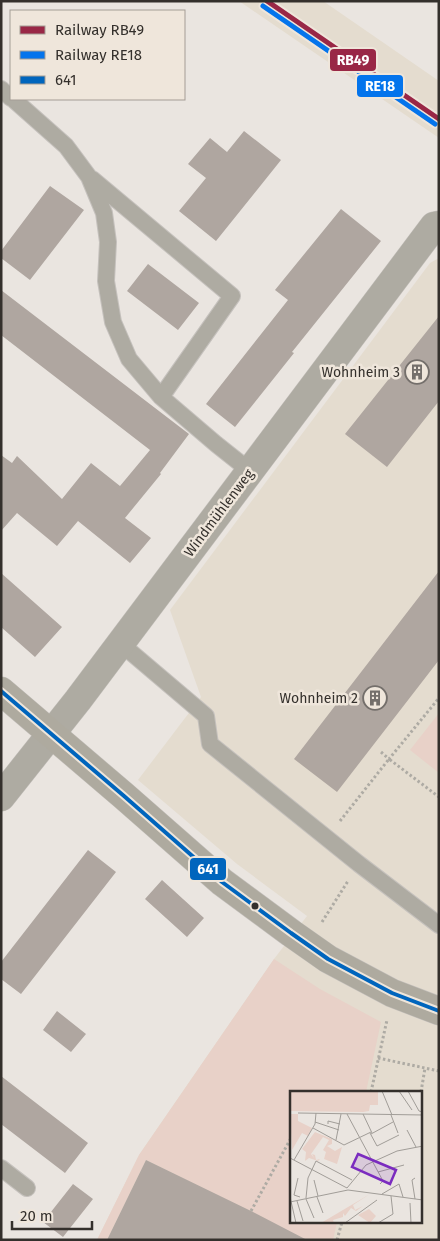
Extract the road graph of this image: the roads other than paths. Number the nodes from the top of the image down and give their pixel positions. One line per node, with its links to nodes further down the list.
1 (14, 100): 2 (lane)
2 (89, 176): 4 (lane); 4 (lane)
3 (436, 226): 5 (street, Windmühlenweg)
4 (161, 397): 5 (lane)
5 (250, 471): 6 (street, Windmühlenweg)
6 (120, 643): 8 (street, Windmühlenweg); 10 (lane)
7 (1, 691): 8 (main road)
8 (51, 734): 9 (street, Windmühlenweg); 11 (main road)
9 (1, 797)
10 (439, 925)
11 (439, 1011)
12 (1, 1168): 13 (lane)
13 (27, 1188)

